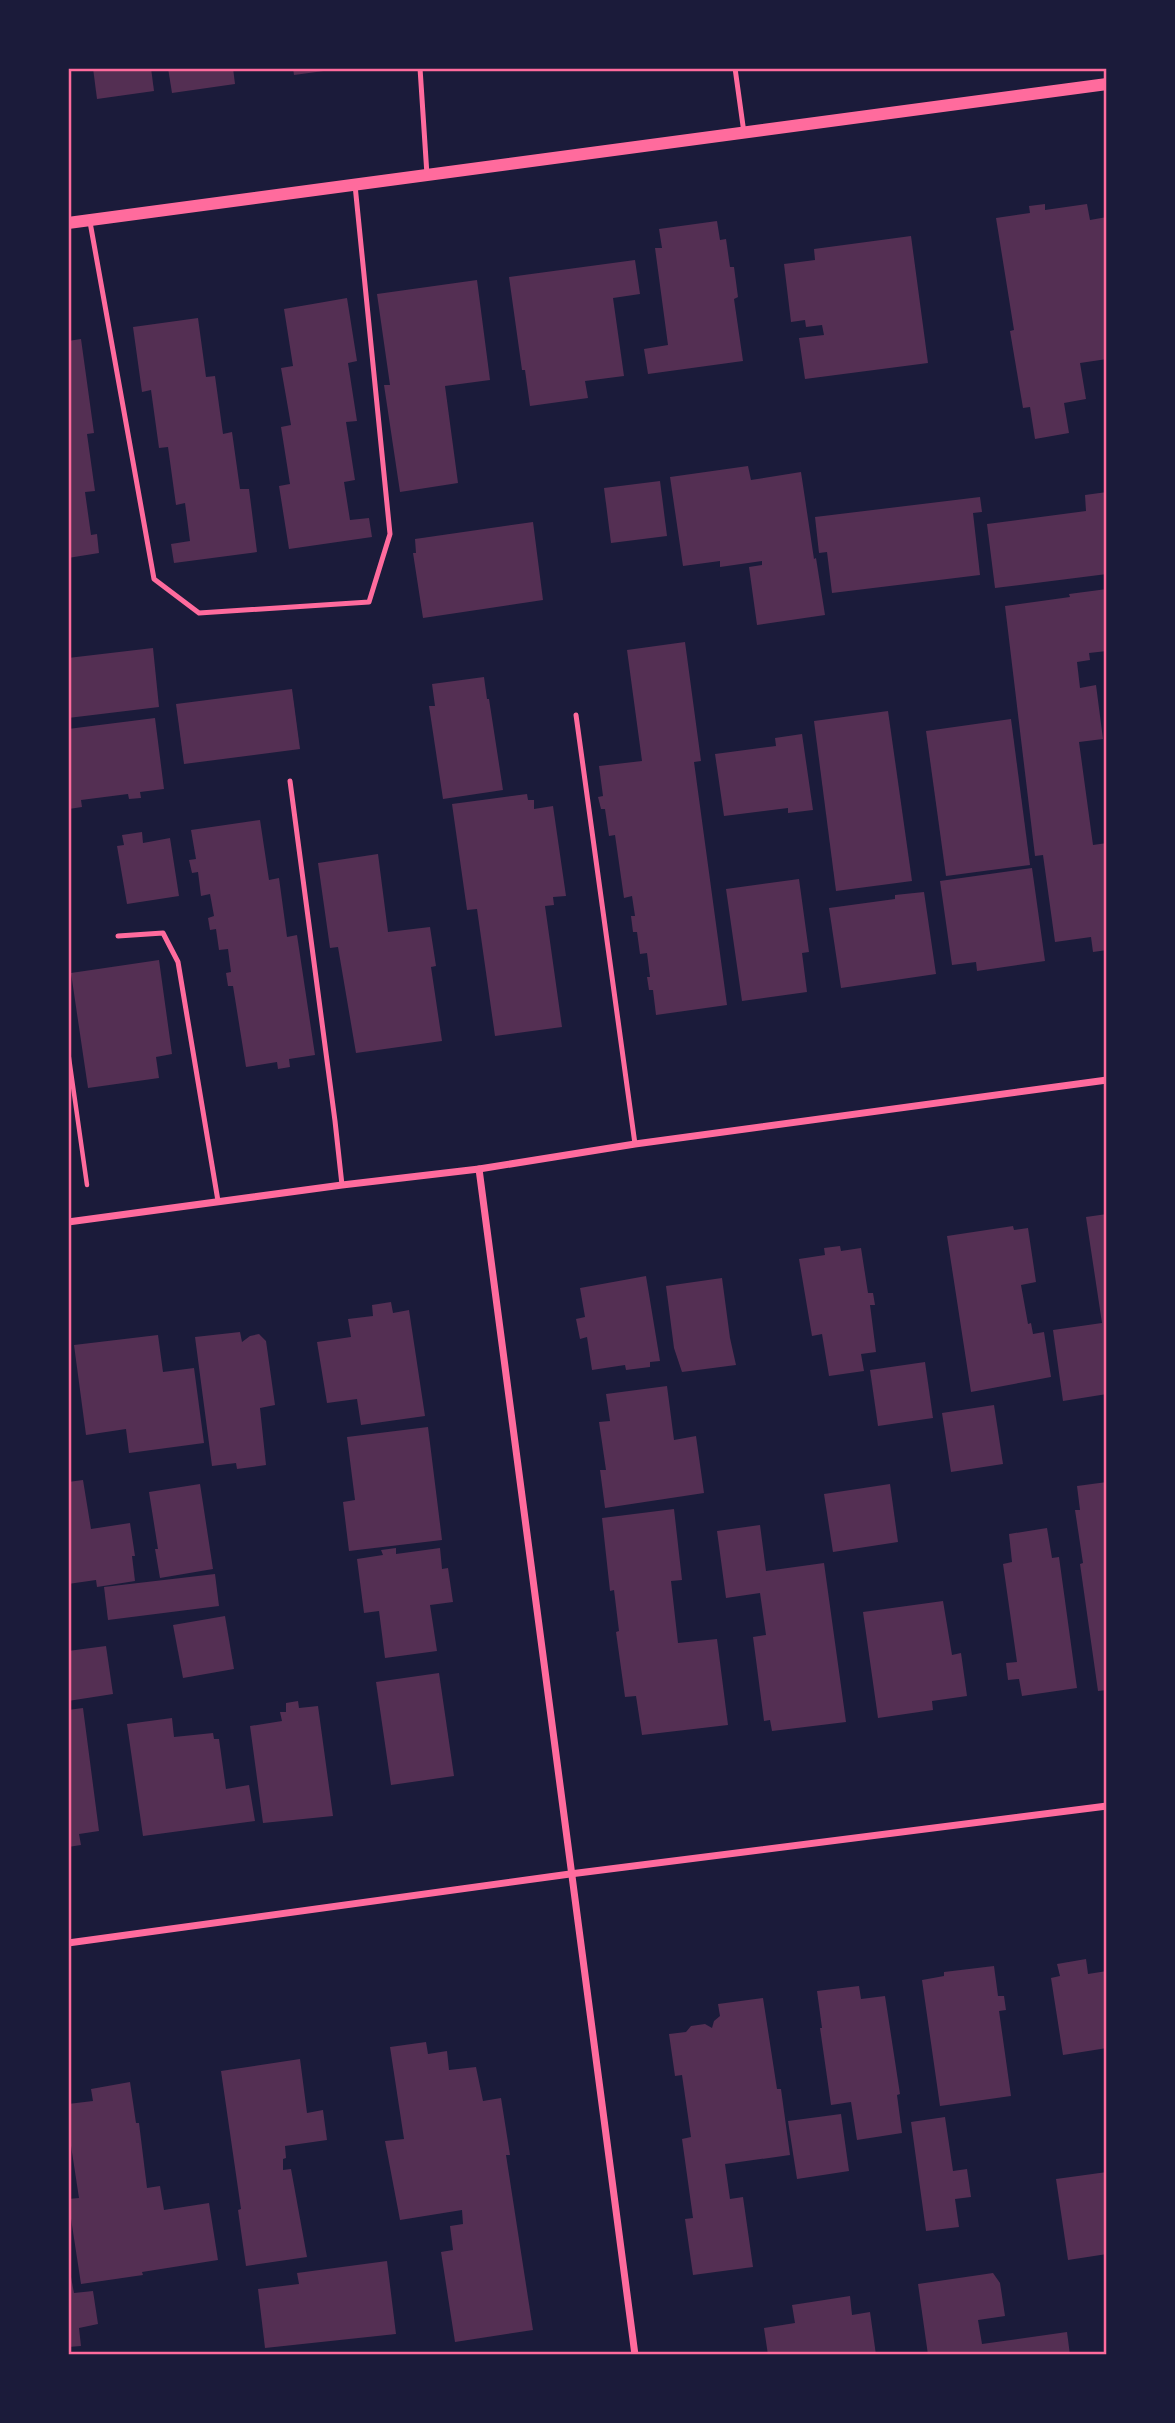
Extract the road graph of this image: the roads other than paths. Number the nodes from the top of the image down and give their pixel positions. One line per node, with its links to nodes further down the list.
1 (419, 68): 5 (lane)
2 (734, 68): 4 (lane)
3 (1107, 84): 4 (street)
4 (744, 133): 5 (street)
5 (426, 175): 6 (street)
6 (355, 185): 7 (street); 7 (lane)
7 (89, 220): 8 (street)
8 (68, 223)
9 (576, 715): 13 (lane)
10 (290, 781): 15 (lane)
11 (118, 936): 16 (lane)
12 (1107, 1080): 13 (street)
13 (635, 1144): 14 (street)
14 (479, 1169): 15 (street); 19 (street)
15 (342, 1185): 16 (street)
16 (218, 1201): 17 (street)
17 (68, 1222)
18 (1107, 1806): 19 (street)
19 (570, 1874): 20 (street); 21 (street)
20 (68, 1943)
21 (635, 2355)

